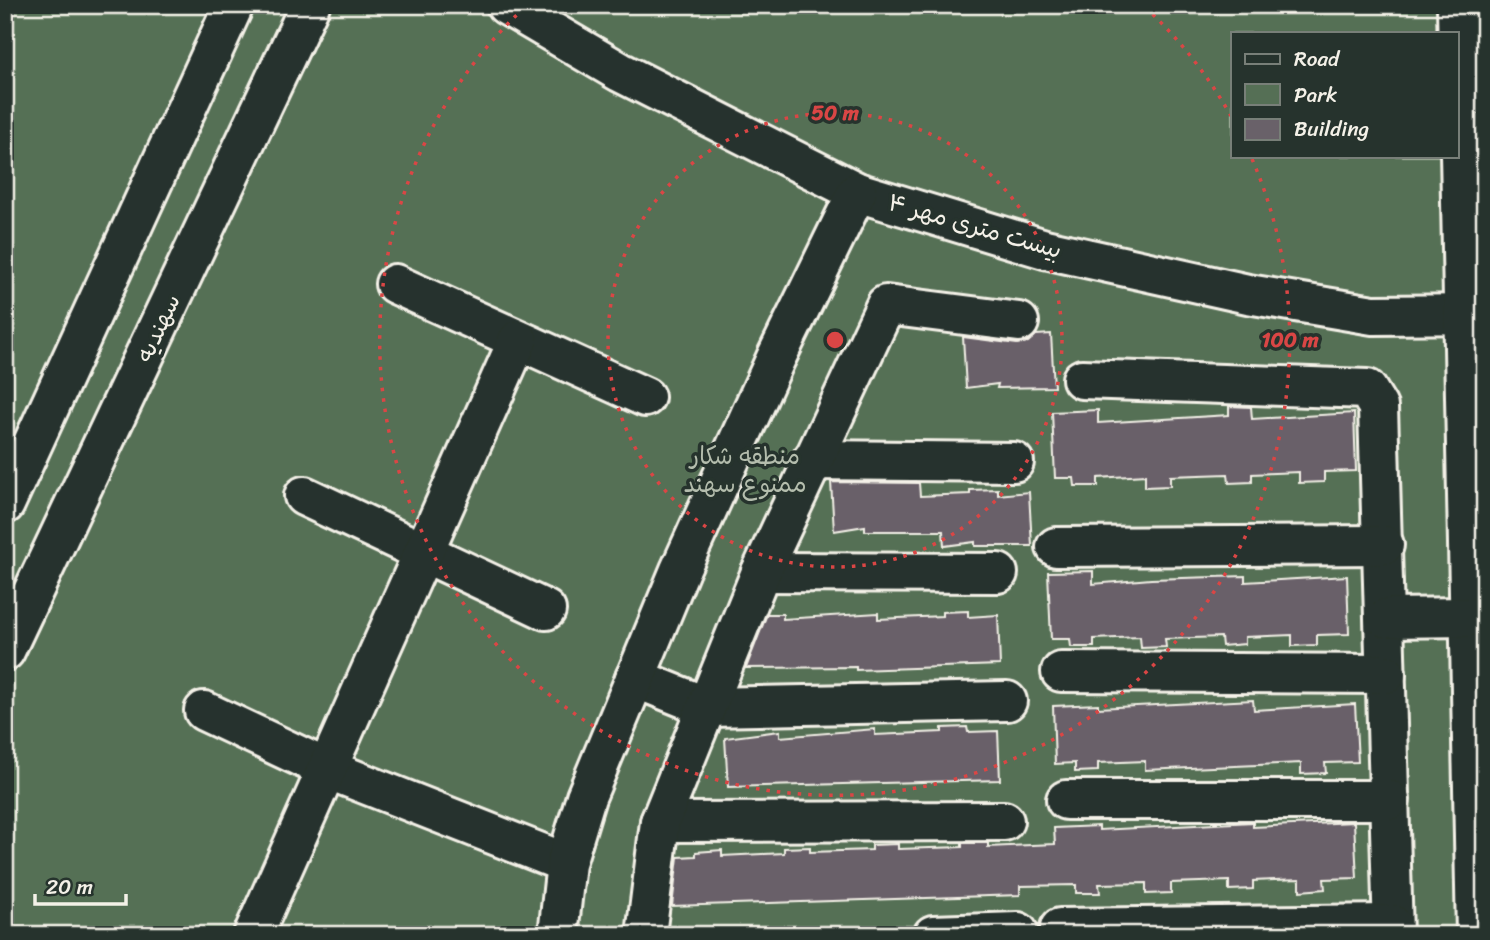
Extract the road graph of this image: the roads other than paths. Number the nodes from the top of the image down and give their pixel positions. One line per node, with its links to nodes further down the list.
1 (234, 5): 14 (street)
2 (310, 5): 24 (street, سهندیه)
3 (506, 5): 5 (street, بیست متری مهر ۴)
4 (1457, 5): 7 (street)
5 (857, 192): 7 (street, بیست متری مهر ۴); 27 (street)
6 (395, 284): 9 (street)
7 (1475, 314): 22 (street)
8 (1019, 322): 12 (street)
9 (518, 340): 11 (street); 18 (street)
10 (1082, 379): 16 (street)
11 (645, 397)
12 (812, 460): 13 (street); 19 (street)
13 (1014, 462)
14 (9, 484)
15 (304, 496): 18 (street)
16 (1384, 545): 17 (street); 23 (street)
17 (1056, 547)
18 (424, 552): 21 (street); 31 (street)
19 (761, 572): 20 (street); 29 (street)
20 (998, 573)
21 (546, 611)
22 (1470, 617): 23 (street); 44 (street)
23 (1386, 618): 26 (street)
24 (5, 651)
25 (1062, 672): 26 (street)
26 (1386, 674): 33 (street)
27 (635, 678): 29 (street); 36 (street)
28 (1007, 701): 29 (street)
29 (707, 707): 35 (street)
30 (204, 712): 31 (street)
31 (327, 769): 36 (street); 40 (street)
32 (1066, 800): 33 (street)
33 (1390, 800): 38 (street)
34 (1004, 821): 35 (street)
35 (660, 822): 42 (street)
36 (566, 863): 41 (street)
37 (1060, 928): 38 (street)
38 (1393, 929)
39 (1018, 932): 43 (street)
40 (253, 935)
41 (558, 935)
42 (646, 935)
43 (933, 935)
44 (1476, 935)

